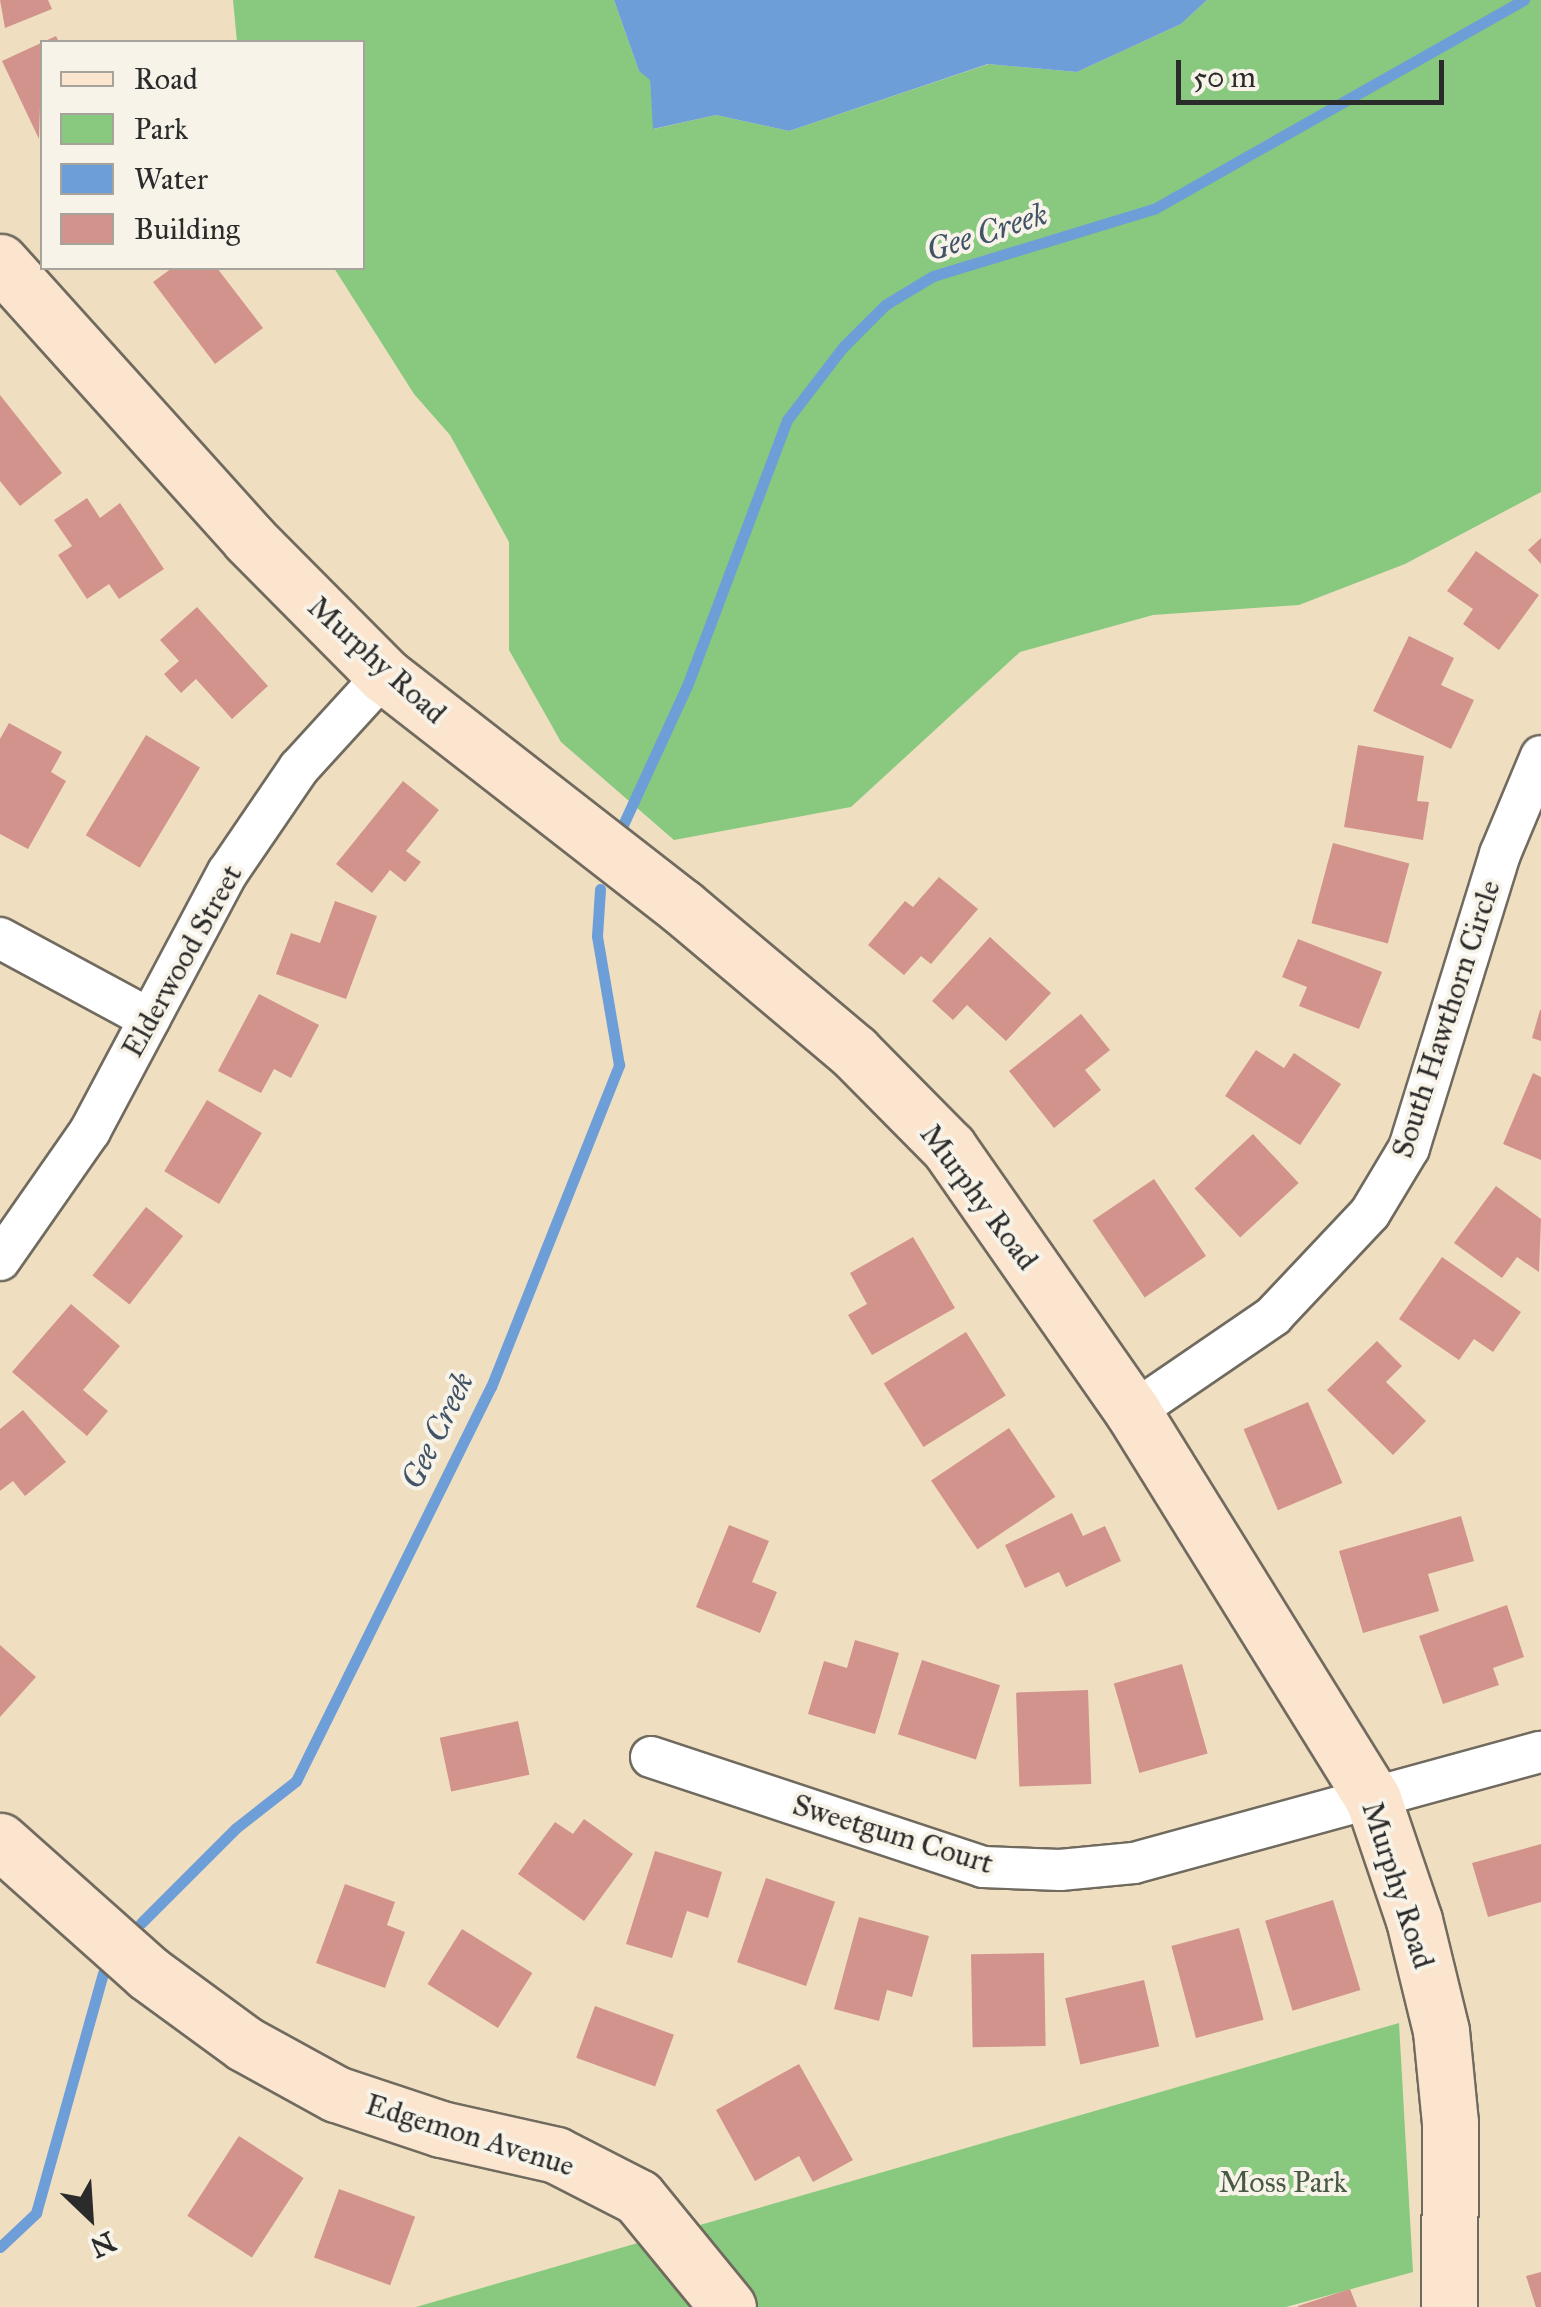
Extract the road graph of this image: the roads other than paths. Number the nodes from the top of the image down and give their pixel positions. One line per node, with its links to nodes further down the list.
1 (0, 263): 2 (street, Murphy Road)
2 (384, 675): 5 (street, Elderwood Street); 7 (street, Murphy Road)
3 (1541, 756): 7 (street, South Hawthorn Circle)
4 (0, 938): 5 (street)
5 (150, 1018): 6 (street, Elderwood Street)
6 (0, 1260)
7 (1132, 1412): 10 (street, Murphy Road)
8 (1541, 1752): 10 (street, Sweetgum Court)
9 (651, 1758): 10 (street, Sweetgum Court)
10 (1372, 1799): 13 (street, Murphy Road)
11 (0, 1841): 12 (street, Edgemon Avenue)
12 (728, 2307)
13 (1449, 2307)

